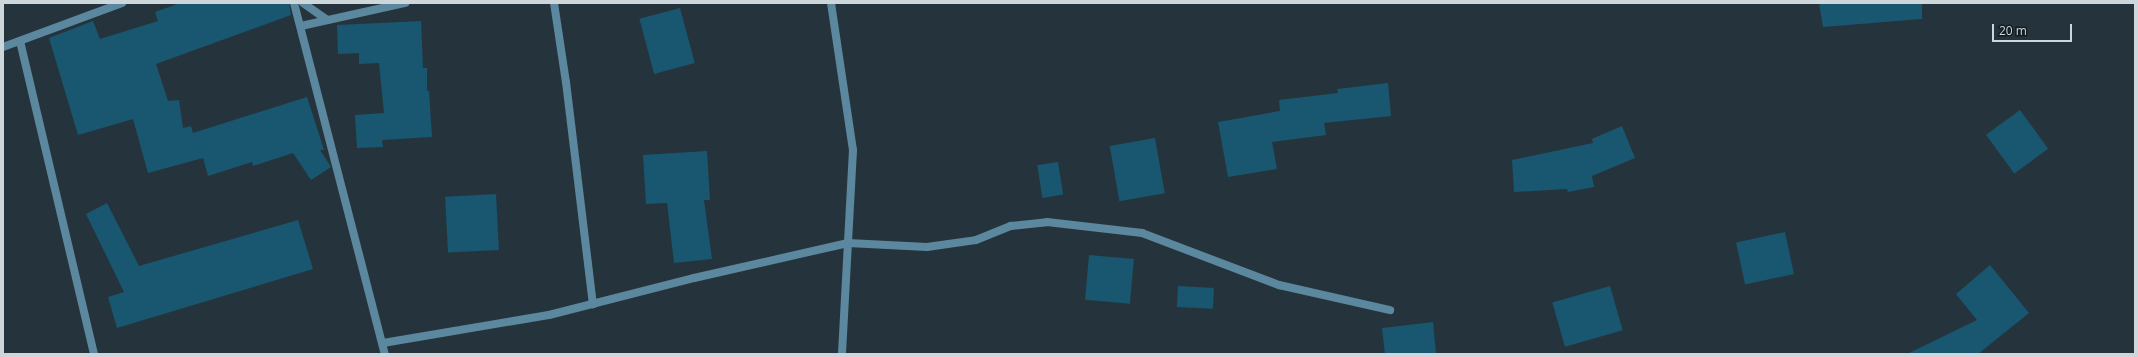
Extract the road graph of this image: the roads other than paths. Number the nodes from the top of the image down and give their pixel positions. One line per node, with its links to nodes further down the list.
1 (122, 3): 9 (street)
2 (294, 3): 8 (street)
3 (303, 3): 7 (street)
4 (405, 3): 7 (street)
5 (554, 3): 12 (street)
6 (832, 3): 11 (street)
7 (327, 20): 8 (street)
8 (301, 26): 14 (street)
9 (20, 41): 10 (street); 15 (street)
10 (3, 47)
11 (848, 243): 12 (street); 13 (street); 17 (street)
12 (593, 304): 14 (street)
13 (1390, 310)
14 (383, 343): 16 (street)
15 (94, 354)
16 (386, 354)
17 (842, 354)

